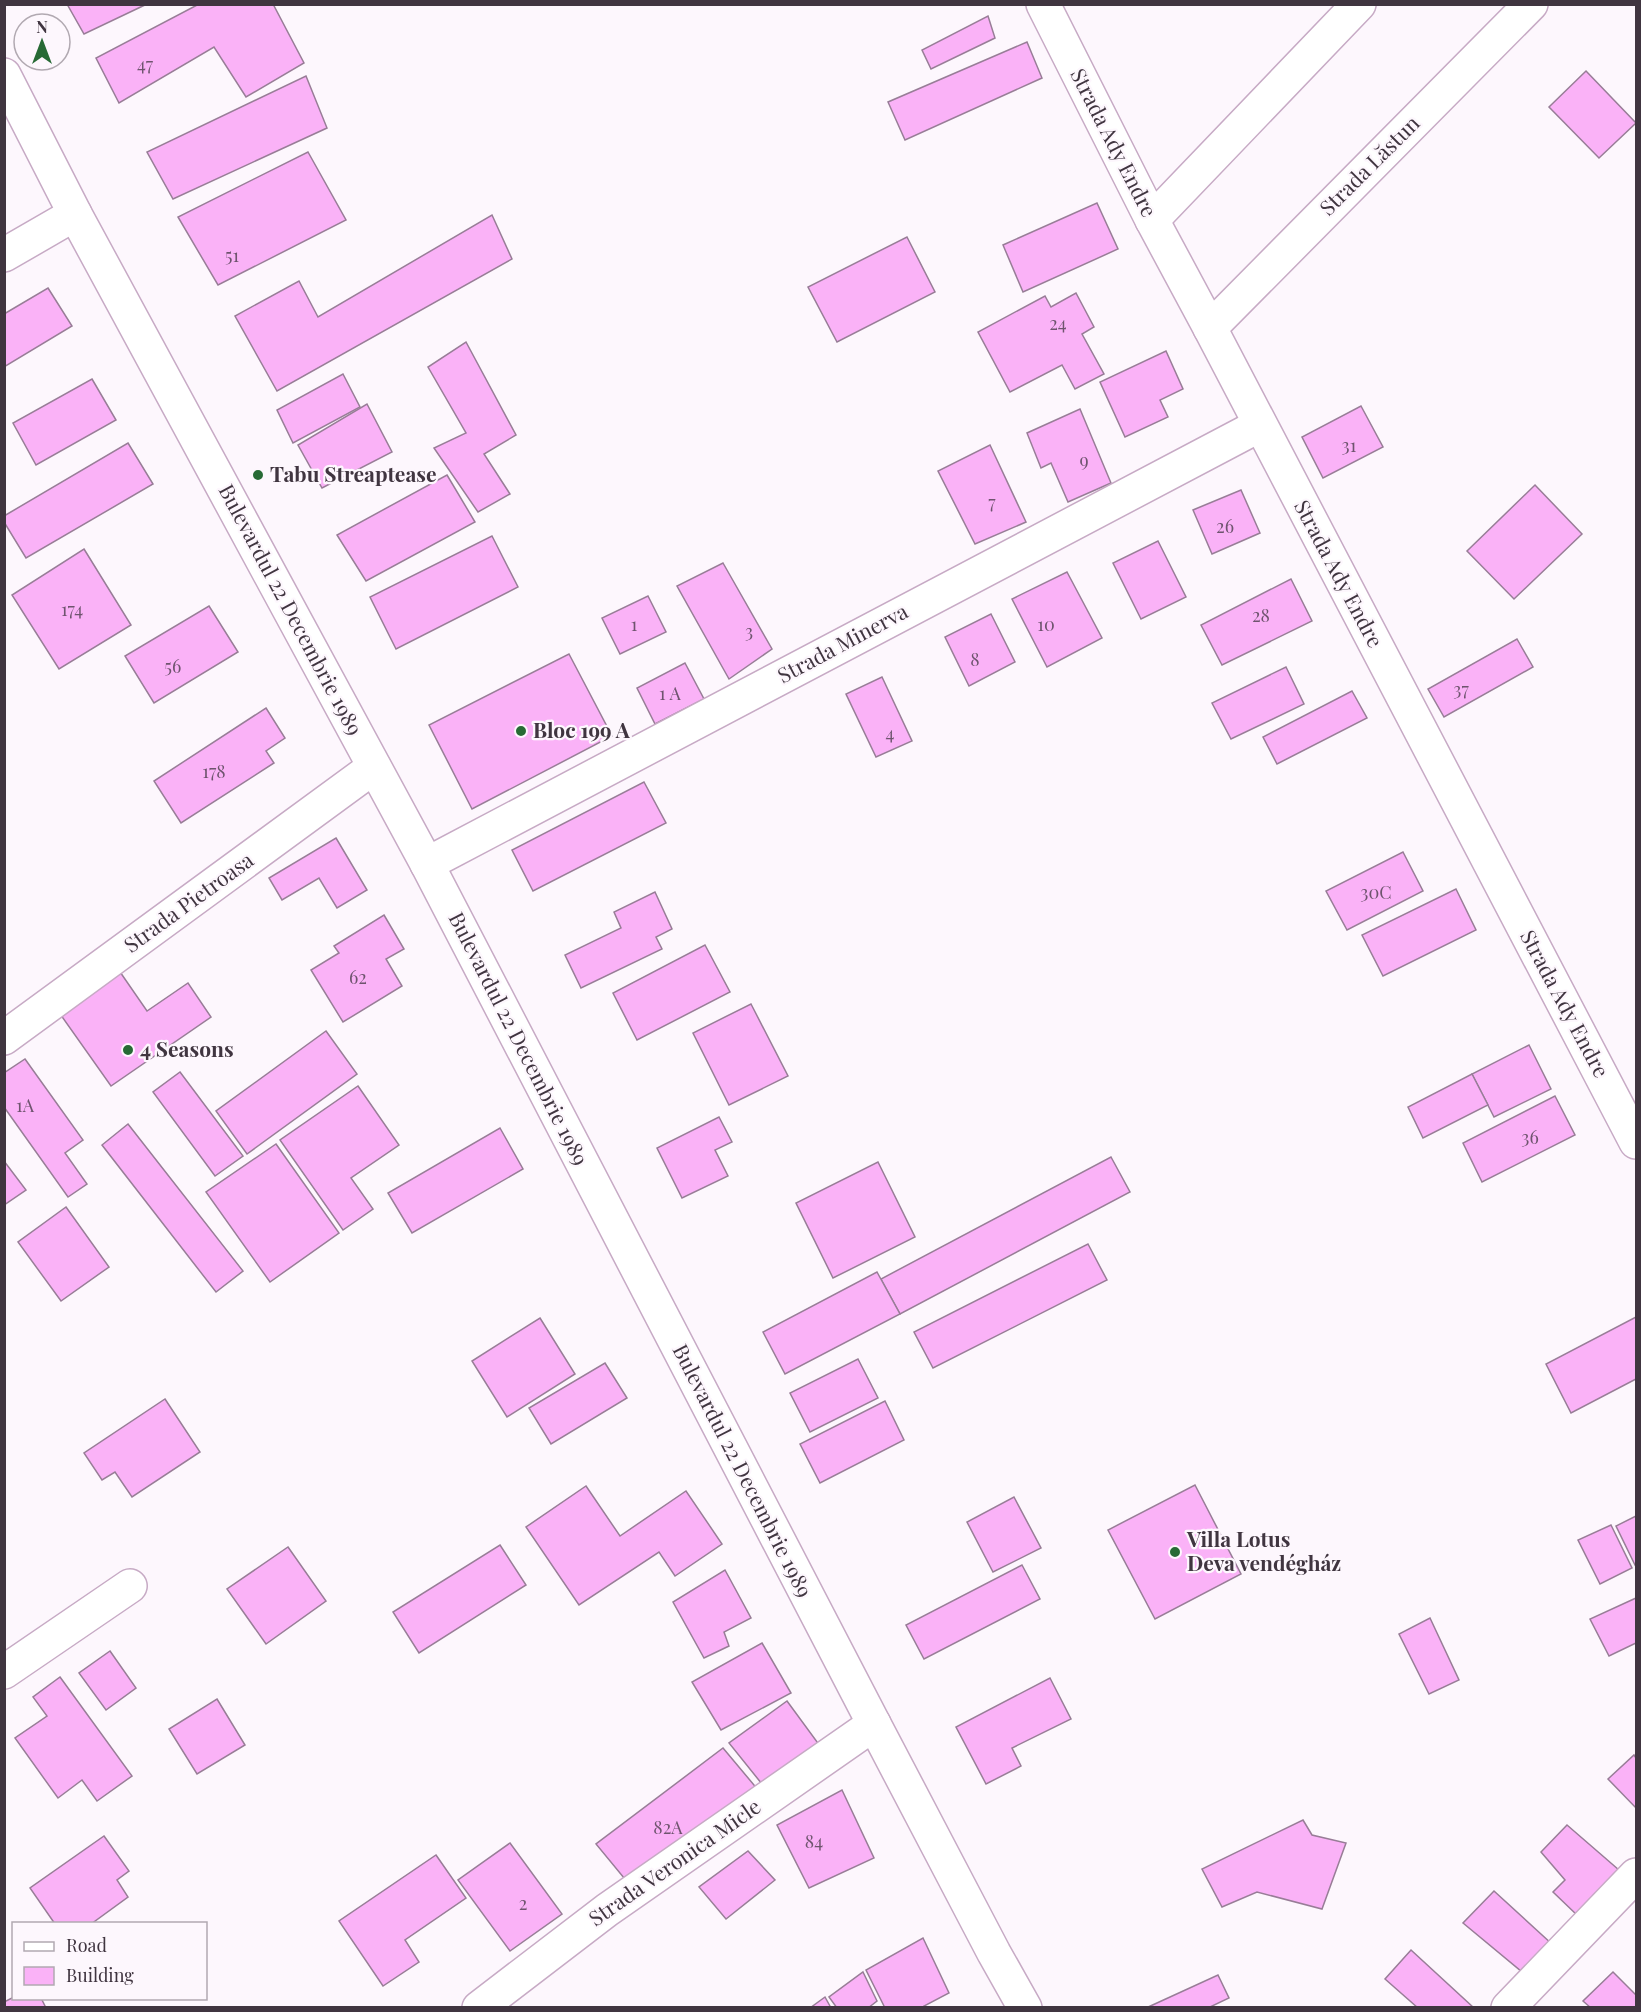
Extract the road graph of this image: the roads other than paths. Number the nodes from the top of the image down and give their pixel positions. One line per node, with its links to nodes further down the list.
1 (1043, 4): 6 (street, Strada Ady Endre)
2 (1359, 4): 6 (street)
3 (1531, 4): 8 (street, Strada Lăstun)
4 (4, 75): 5 (street, Bulevardul 22 Decembrie 1989)
5 (75, 214): 7 (street); 10 (street, Bulevardul 22 Decembrie 1989)
6 (1152, 220): 8 (street, Strada Ady Endre)
7 (4, 255)
8 (1210, 328): 9 (street, Strada Ady Endre)
9 (1260, 425): 11 (street, Strada Minerva); 13 (street, Strada Ady Endre)
10 (374, 767): 11 (street, Bulevardul 22 Decembrie 1989); 12 (street, Strada Pietroasa)
11 (427, 864): 16 (street, Bulevardul 22 Decembrie 1989)
12 (4, 1038)
13 (1636, 1142)
14 (130, 1586): 15 (street)
15 (4, 1672)
16 (874, 1724): 18 (street, Strada Veronica Micle); 19 (street, Bulevardul 22 Decembrie 1989)
17 (1636, 1875): 20 (street)
18 (479, 2007)
19 (1025, 2007)
20 (1508, 2007)

